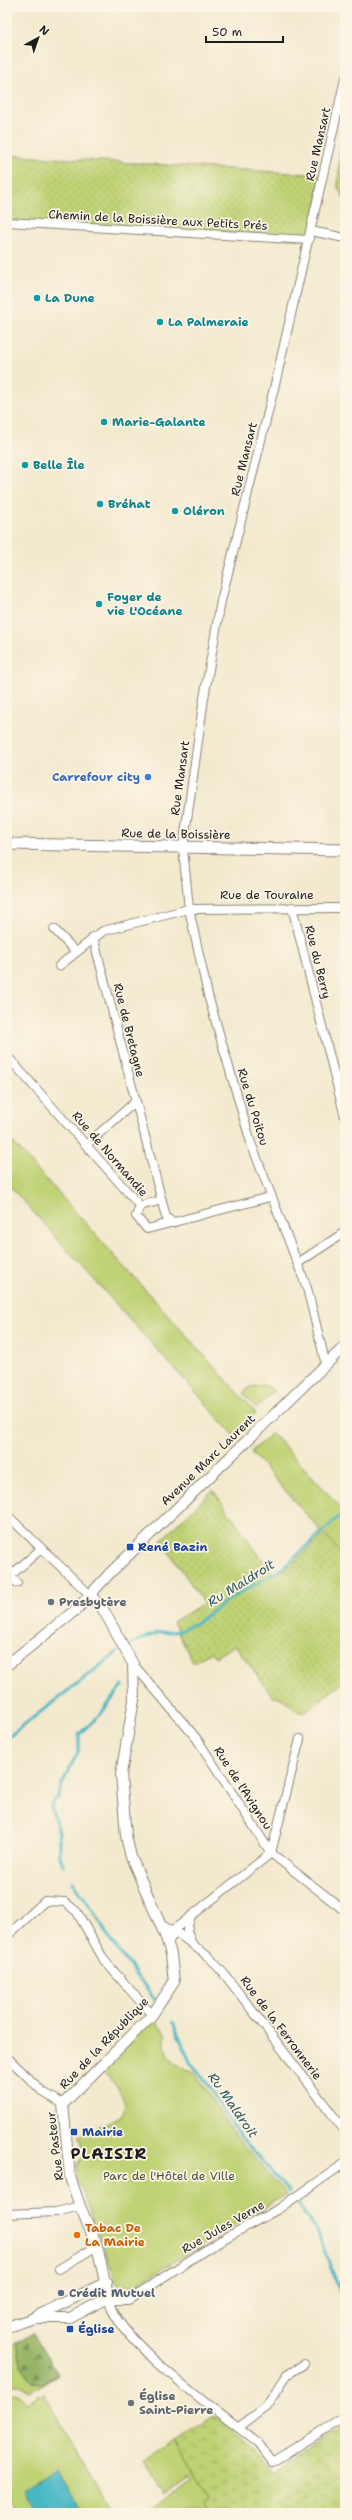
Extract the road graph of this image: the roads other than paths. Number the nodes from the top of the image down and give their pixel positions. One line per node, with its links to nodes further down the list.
1 (345, 79): 3 (street, Rue Mansart)
2 (7, 222): 5 (street, Chemin de la Boissière aux Petits Prés)
3 (311, 231): 4 (street); 5 (street, Rue Mansart)
4 (345, 238)
5 (308, 240): 7 (street, Rue Mansart)
6 (7, 844): 7 (main road, Rue de la Boissière)
7 (182, 848): 8 (main road, Rue de la Boissière); 11 (street, Rue du Poitou)
8 (345, 850)
9 (292, 907): 10 (street, Rue de Touraine); 11 (street, Rue de Touraine); 18 (street, Rue du Berry)
10 (345, 908)
11 (189, 909): 13 (street); 20 (street, Rue du Poitou)
12 (54, 928): 14 (street)
13 (93, 937): 14 (street); 17 (street, Rue de Bretagne)
14 (76, 952): 15 (street)
15 (59, 966)
16 (7, 1056): 19 (street, Rue de Normandie)
17 (135, 1102): 19 (street); 21 (street, Rue de Bretagne)
18 (345, 1116)
19 (86, 1145): 22 (street, Rue de Normandie)
20 (270, 1197): 23 (street, Rue de Normandie); 25 (street, Rue du Poitou)
21 (162, 1200): 22 (street); 23 (street, Rue de Bretagne)
22 (140, 1206): 23 (street, Rue de Normandie)
23 (173, 1223)
24 (345, 1232): 25 (street)
25 (298, 1263): 27 (street, Rue du Poitou)
26 (345, 1346): 27 (street, Avenue Marc Laurent)
27 (326, 1365): 33 (street, Avenue Marc Laurent)
28 (7, 1515): 29 (street)
29 (10, 1524): 30 (street)
30 (41, 1549): 31 (street); 33 (street)
31 (9, 1574): 32 (street)
32 (16, 1583)
33 (90, 1594): 34 (street, Rue de la République); 35 (street, Avenue Marc Laurent)
34 (133, 1664): 37 (street, Rue de l'Avignou); 40 (street, Rue de la République)
35 (7, 1665)
36 (300, 1739): 37 (street)
37 (270, 1853): 38 (street, Rue de l'Avignou); 39 (street)
38 (345, 1911)
39 (190, 1918): 40 (street); 43 (street)
40 (162, 1925): 42 (street, Rue de la République)
41 (7, 1936): 44 (street)
42 (168, 1943): 43 (street, Rue de la Ferronnerie); 44 (street, Rue de la République)
43 (192, 1944): 47 (street, Rue de la Ferronnerie)
44 (152, 2015): 46 (street, Rue de la République)
45 (7, 2057): 46 (street, Rue Pasteur)
46 (63, 2104): 49 (street, Rue Pasteur)
47 (345, 2132)
48 (345, 2163): 54 (street, Rue Jules Verne)
49 (80, 2206): 50 (street); 51 (street, Rue Pasteur)
50 (7, 2214)
51 (97, 2246): 52 (street); 53 (street, Rue Pasteur)
52 (59, 2269)
53 (107, 2282): 54 (street, Rue Pasteur); 55 (street)
54 (109, 2300): 55 (street); 59 (street)
55 (34, 2318): 56 (street)
56 (7, 2327)
57 (304, 2364): 59 (street)
58 (345, 2417): 59 (street)
59 (238, 2427)

